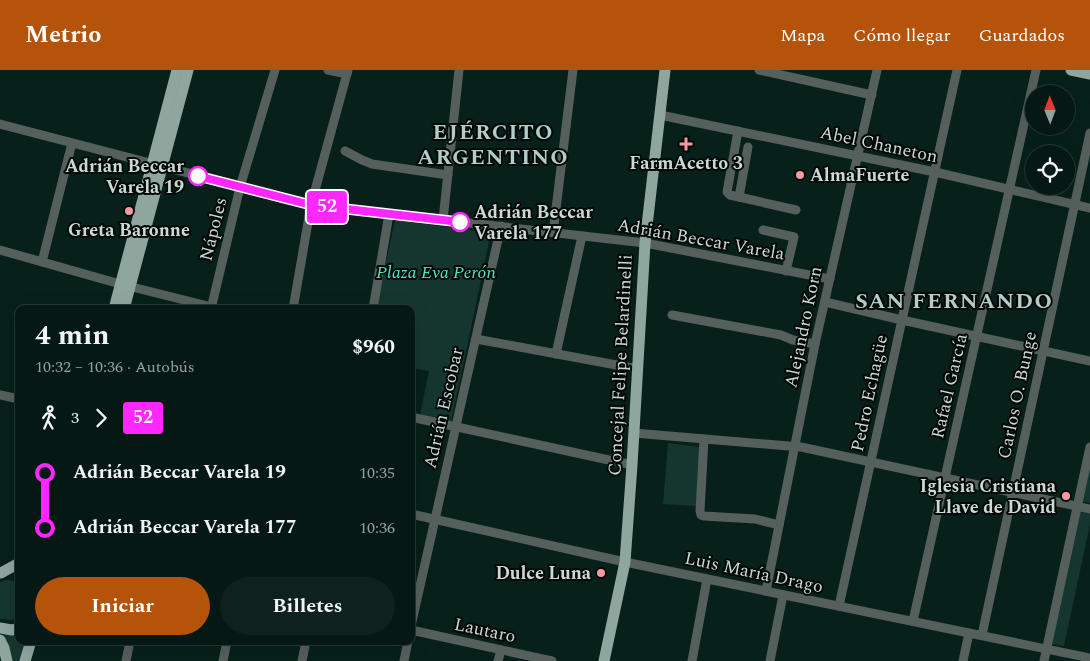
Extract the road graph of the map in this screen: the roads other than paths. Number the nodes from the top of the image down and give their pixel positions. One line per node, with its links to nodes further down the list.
1 (178, 70): 24 (main road)
2 (188, 70): 24 (main road)
3 (275, 70): 27 (street, Nápoles)
4 (328, 70): 13 (street)
5 (459, 70): 26 (street)
6 (573, 70): 38 (street)
7 (665, 70): 16 (main road, Concejal Felipe Belardinelli)
8 (759, 70): 15 (street)
9 (877, 70): 15 (street, Alejandro Korn)
10 (957, 70): 25 (street, Pedro Echagüe)
11 (1036, 70): 28 (street, Rafael García)
12 (1071, 70): 14 (main road)
13 (347, 72): 30 (street)
14 (1090, 74)
15 (872, 95): 23 (street, Alejandro Korn)
16 (660, 115): 18 (street, Abel Chaneton); 40 (main road, Concejal Felipe Belardinelli)
17 (0, 124): 20 (street, Adrián Beccar Varela)
18 (738, 131): 23 (street, Abel Chaneton); 29 (street)
19 (1090, 132): 31 (street, Carlos O. Bunge)
20 (72, 143): 24 (street, Adrián Beccar Varela); 42 (street)
21 (748, 147): 29 (street)
22 (345, 151): 26 (street)
23 (858, 156): 25 (street, Abel Chaneton); 44 (street, Alejandro Korn)
24 (157, 165): 27 (street, Adrián Beccar Varela); 45 (main road)
25 (935, 172): 28 (street, Abel Chaneton); 54 (street, Pedro Echagüe)
26 (448, 175): 35 (street)
27 (240, 187): 30 (street, Adrián Beccar Varela); 50 (street, Nápoles)
28 (1009, 189): 31 (street, Abel Chaneton); 55 (street, Rafael García)
29 (739, 197): 33 (street)
30 (311, 205): 34 (street, Adrián Beccar Varela); 51 (street)
31 (1075, 205): 32 (street, Abel Chaneton); 58 (street, Carlos O. Bunge)
32 (1090, 208)
33 (796, 210)
34 (389, 214): 35 (street, Adrián Beccar Varela); 52 (street)
35 (443, 220): 36 (street, Adrián Beccar Varela)
36 (501, 226): 38 (street, Adrián Beccar Varela); 56 (street, Adrián Escobar)
37 (763, 230): 43 (street)
38 (553, 233): 39 (street, Adrián Beccar Varela)
39 (582, 236): 40 (street, Adrián Beccar Varela); 59 (street)
40 (645, 243): 43 (street, Adrián Beccar Varela); 61 (main road, Concejal Felipe Belardinelli)
41 (0, 250): 42 (street)
42 (42, 262): 45 (street)
43 (786, 271): 44 (street, Adrián Beccar Varela)
44 (830, 280): 46 (street, Alejandro Korn)
45 (125, 285): 47 (main road); 48 (main road); 49 (street)
46 (825, 302): 54 (street); 57 (street, Alejandro Korn)
47 (116, 305)
48 (124, 305)
49 (202, 305)
50 (215, 305)
51 (294, 305)
52 (374, 305)
53 (672, 315): 57 (street)
54 (902, 320): 55 (street); 70 (street, Pedro Echagüe)
55 (976, 337): 58 (street); 72 (street, Rafael García)
56 (476, 338): 59 (street); 65 (street, Adrián Escobar)
57 (815, 344): 68 (street, Alejandro Korn)
58 (1043, 351): 60 (street); 73 (street, Carlos O. Bunge)
59 (556, 354): 61 (street)
60 (1090, 361)
61 (638, 369): 66 (main road, Concejal Felipe Belardinelli)
62 (0, 395): 63 (street)
63 (15, 398)
64 (415, 418): 65 (street)
65 (456, 426): 71 (street); 77 (street, Adrián Escobar)
66 (634, 433): 67 (street); 71 (main road, Concejal Felipe Belardinelli)
67 (704, 439): 68 (street); 78 (street)
68 (794, 446): 70 (street); 78 (street, Alejandro Korn)
69 (1090, 447): 74 (street)
70 (871, 461): 72 (street); 86 (street, Pedro Echagüe)
71 (632, 465): 79 (main road, Concejal Felipe Belardinelli)
72 (945, 477): 73 (street); 88 (street, Rafael García)
73 (1013, 492): 74 (street); 93 (street, Carlos O. Bunge)
74 (1077, 506): 75 (street); 100 (street)
75 (1090, 509)
76 (415, 515): 77 (street, Luis María Drago)
77 (435, 520): 79 (street, Luis María Drago); 87 (street, Adrián Escobar)
78 (779, 525): 84 (street, Alejandro Korn)
79 (625, 562): 83 (street, Luis María Drago); 111 (main road, Concejal Felipe Belardinelli)
80 (15, 565): 81 (main road)
81 (0, 573): 82 (main road)
82 (15, 573)
83 (708, 579): 84 (street, Luis María Drago); 112 (street)
84 (766, 591): 85 (street, Luis María Drago)
85 (783, 595): 86 (street, Luis María Drago); 113 (street)
86 (839, 606): 88 (street, Luis María Drago)
87 (415, 608)
88 (913, 621): 92 (street, Luis María Drago)
89 (0, 628): 90 (main road)
90 (15, 629)
91 (415, 631): 101 (street, Lautaro)
92 (969, 633): 93 (street, Luis María Drago); 114 (street)
93 (982, 636): 100 (street, Luis María Drago)
94 (0, 640): 103 (main road)
95 (31, 645): 104 (main road)
96 (129, 645): 105 (street)
97 (226, 645): 106 (street)
98 (305, 645): 107 (street)
99 (407, 645): 108 (street)
100 (1046, 649): 102 (street, Luis María Drago); 115 (street)
101 (501, 650): 109 (street); 110 (street, Lautaro)
102 (1090, 658)
103 (7, 661)
104 (25, 661)
105 (126, 661)
106 (223, 661)
107 (302, 661)
108 (404, 661)
109 (498, 661)
110 (552, 661)
111 (604, 661)
112 (692, 661)
113 (770, 661)
114 (963, 661)
115 (1044, 661)

